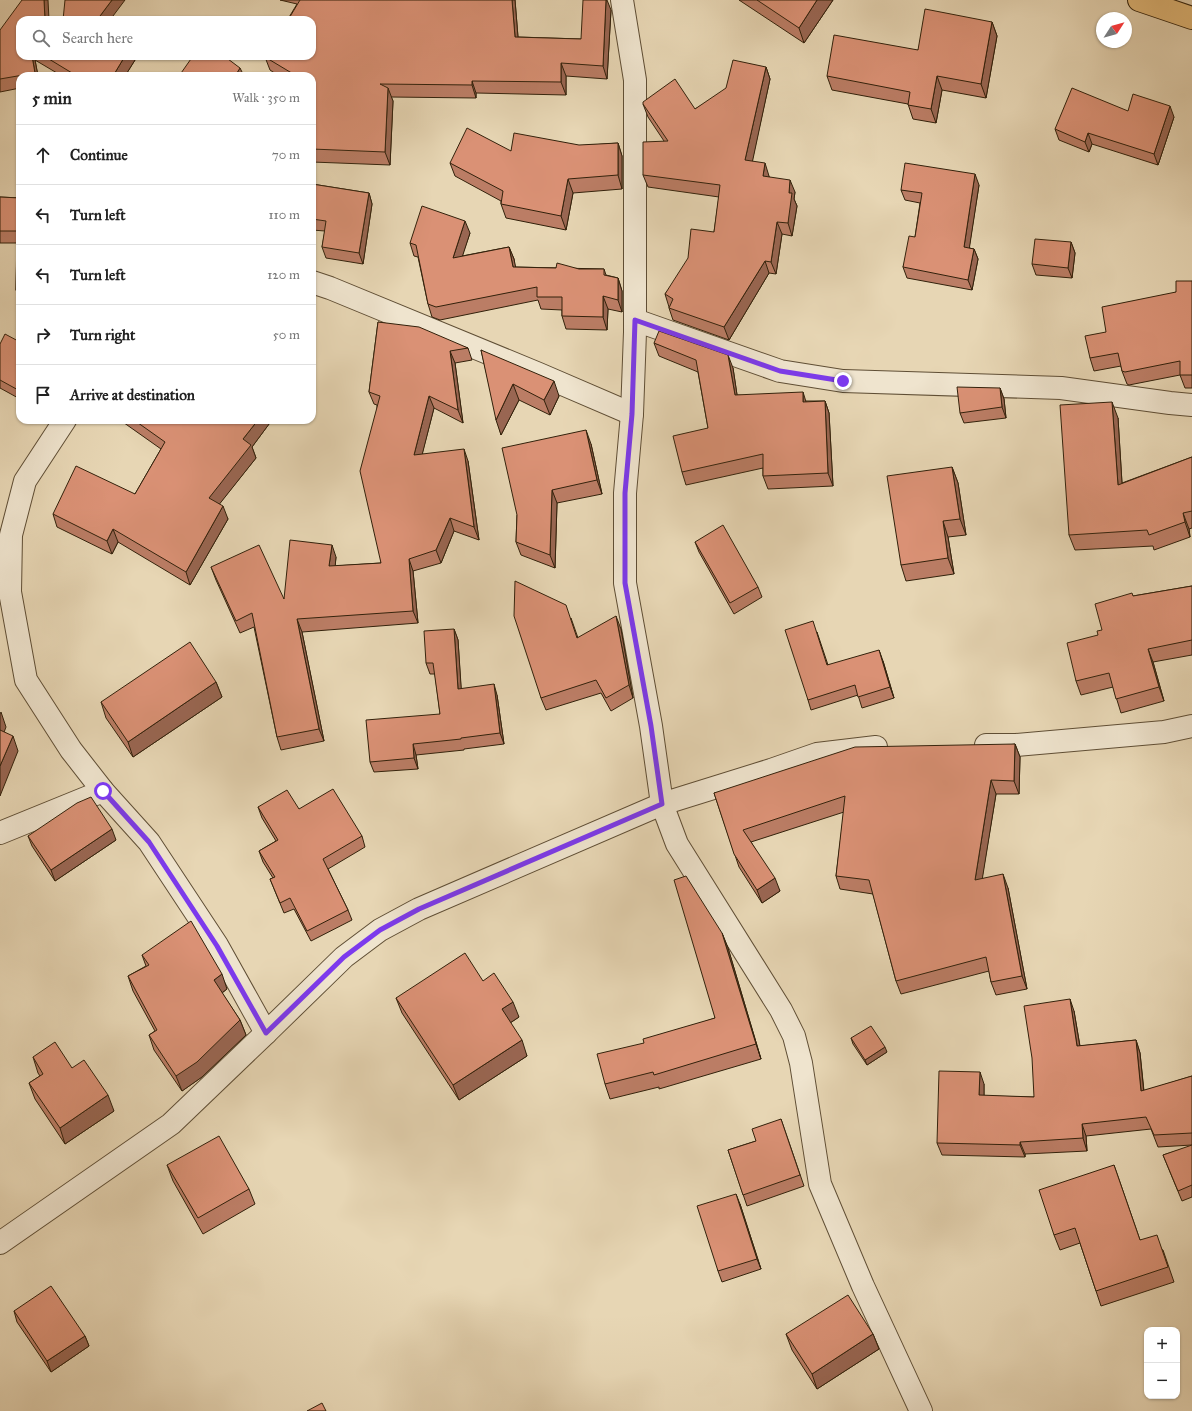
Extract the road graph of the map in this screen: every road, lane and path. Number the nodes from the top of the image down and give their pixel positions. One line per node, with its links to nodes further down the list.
1 (622, 0): 5 (street)
2 (1139, 0): 3 (main road)
3 (1192, 18)
4 (316, 283): 7 (street)
5 (635, 320): 6 (street); 7 (street)
6 (1192, 405)
7 (632, 414): 13 (street)
8 (62, 424): 12 (street)
9 (1192, 726): 10 (street)
10 (968, 746)
11 (898, 747): 13 (street)
12 (103, 791): 14 (street); 15 (street)
13 (662, 804): 15 (street); 17 (street)
14 (0, 833)
15 (266, 1033): 16 (street)
16 (0, 1243)
17 (922, 1411)

